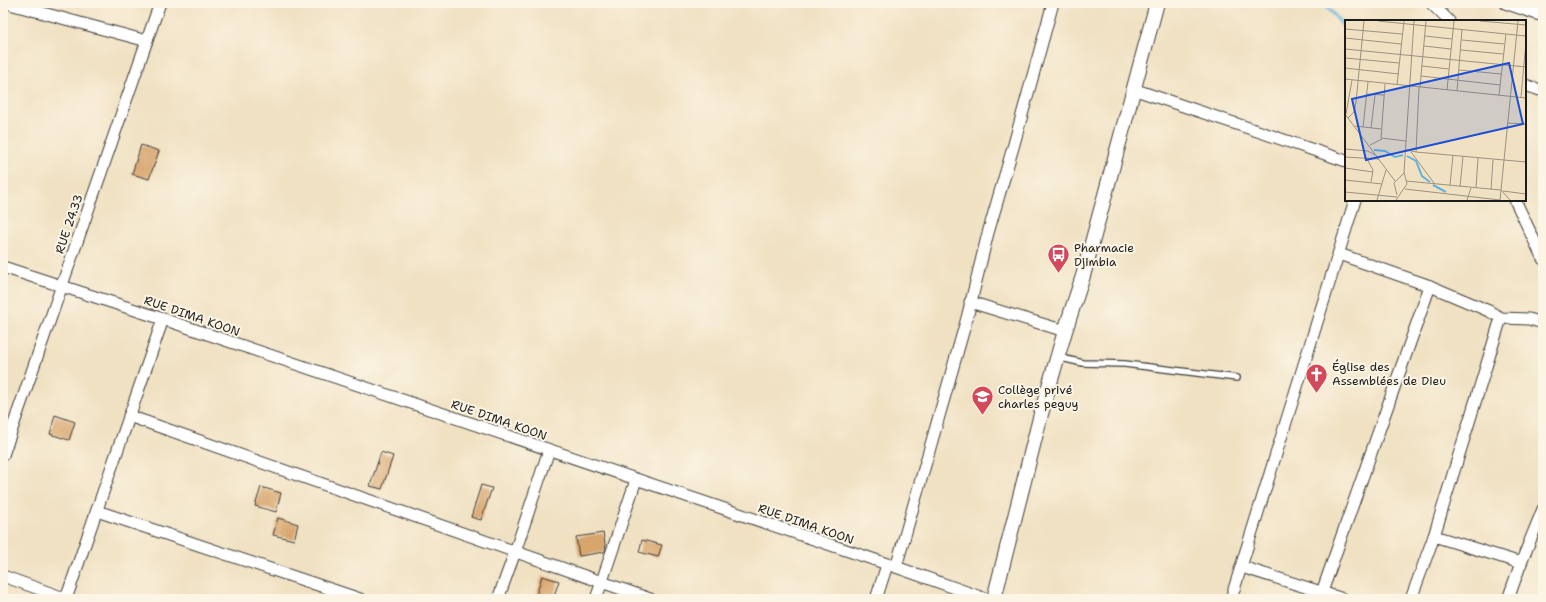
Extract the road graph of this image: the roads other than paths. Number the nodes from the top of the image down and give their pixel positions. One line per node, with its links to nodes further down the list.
1 (6, 3): 11 (street)
2 (160, 3): 11 (street, RUE 24.33)
3 (1053, 3): 23 (street)
4 (1432, 3): 9 (street); 10 (street)
5 (1505, 3): 8 (street)
6 (1537, 3): 8 (street)
7 (1153, 5): 13 (street)
8 (1542, 16)
9 (1439, 20)
10 (1448, 20)
11 (147, 41): 21 (street, RUE 24.33)
12 (1526, 85): 14 (street)
13 (1133, 89): 15 (street); 27 (street)
14 (1543, 90)
15 (1345, 161)
16 (1355, 201): 18 (street)
17 (1515, 201): 19 (street)
18 (1339, 254): 22 (street); 40 (street)
19 (1543, 259)
20 (3, 267): 21 (street, RUE DIMA KOON)
21 (61, 286): 25 (street, RUE DIMA KOON); 32 (street, RUE 24.33)
22 (1430, 286): 24 (street); 43 (street)
23 (970, 302): 27 (street); 39 (street)
24 (1501, 318): 26 (street); 36 (street)
25 (163, 319): 30 (street); 31 (street, RUE DIMA KOON)
26 (1543, 323)
27 (1065, 331): 28 (street)
28 (1057, 357): 29 (lane); 51 (street)
29 (1237, 378)
30 (130, 416): 35 (street); 37 (street)
31 (549, 450): 33 (street, RUE DIMA KOON); 37 (street)
32 (3, 455)
33 (636, 480): 39 (street, RUE DIMA KOON); 42 (street)
34 (1543, 509): 38 (street)
35 (97, 511): 44 (street); 45 (street)
36 (1434, 536): 38 (street); 54 (street)
37 (516, 552): 42 (street); 46 (street)
38 (1521, 563): 55 (street)
39 (892, 566): 49 (street); 50 (street, RUE DIMA KOON)
40 (1242, 567): 43 (street); 52 (street)
41 (3, 576): 44 (street)
42 (601, 583): 47 (street); 48 (street)
43 (1322, 592): 53 (street)
44 (67, 599)
45 (360, 599)
46 (498, 599)
47 (596, 599)
48 (650, 599)
49 (876, 599)
50 (986, 599)
51 (994, 599)
52 (1231, 599)
53 (1343, 599)
54 (1411, 599)
55 (1508, 599)

